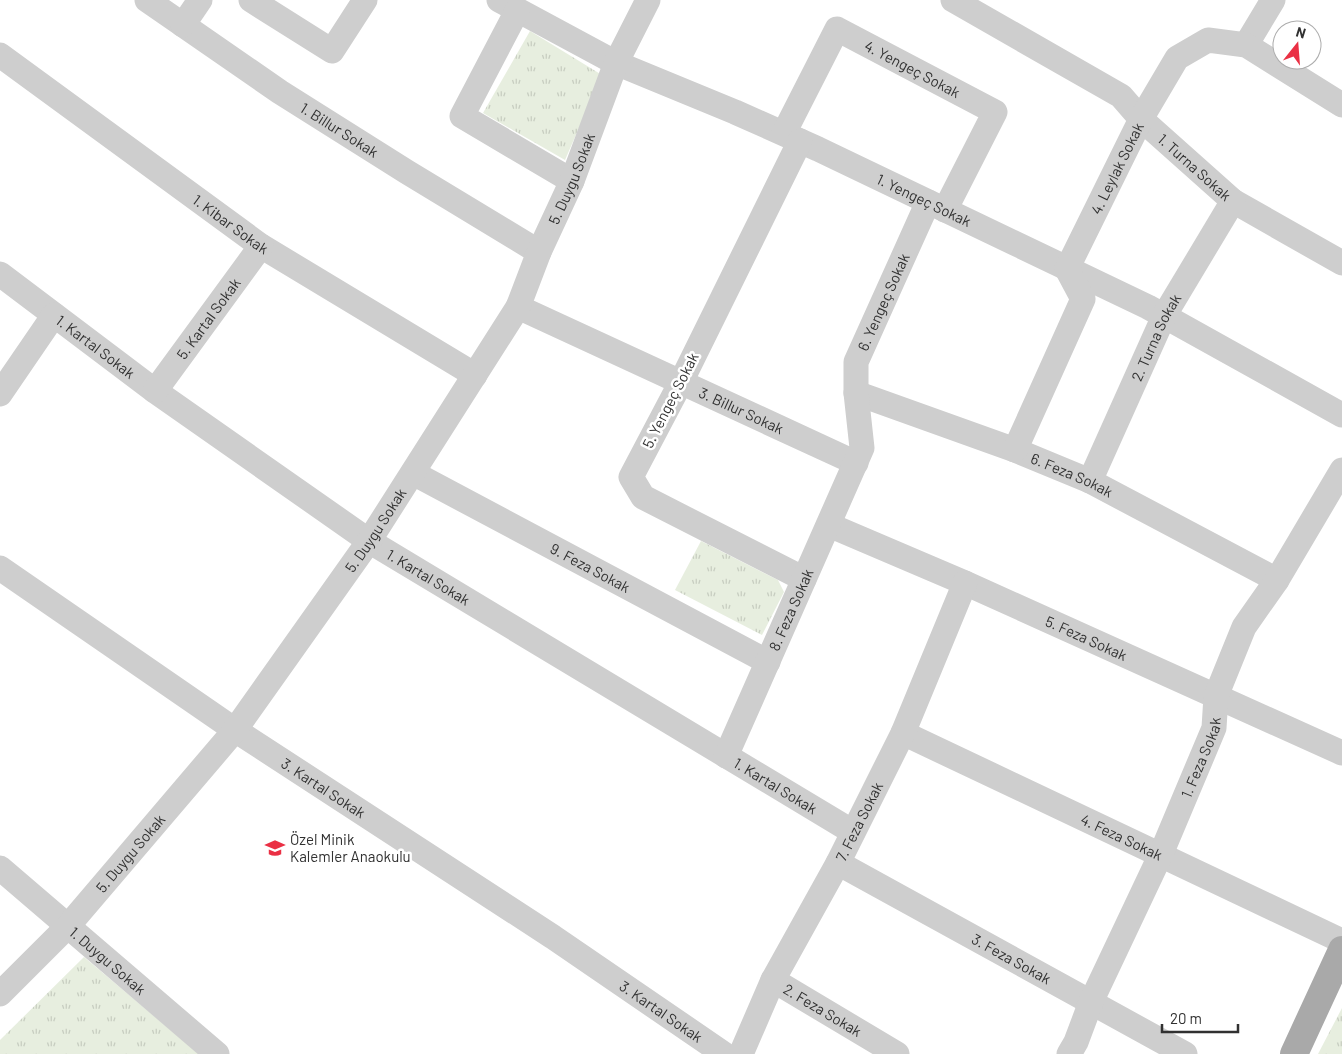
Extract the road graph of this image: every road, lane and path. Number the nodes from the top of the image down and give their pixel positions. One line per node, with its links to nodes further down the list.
1 (146, 0): 9 (street, 1. Billur Sokak)
2 (200, 0): 9 (street)
3 (250, 0): 4 (street)
4 (365, 0)
5 (648, 0): 12 (street, 5. Duygu Sokak)
6 (953, 0): 14 (street, 1. Turna Sokak)
7 (1273, 0): 10 (street)
8 (508, 5): 12 (street, 1. Yengeç Sokak); 16 (street)
9 (183, 25): 20 (street, 1. Billur Sokak)
10 (1246, 45): 13 (street, 4. Leylak Sokak); 14 (street, 4. Leylak Sokak)
11 (0, 55): 19 (street, 1. Kibar Sokak)
12 (616, 63): 15 (street, 1. Yengeç Sokak); 16 (street, 5. Duygu Sokak)
13 (1342, 104)
14 (1141, 119): 17 (street, 1. Turna Sokak); 22 (street, 4. Leylak Sokak)
15 (792, 137): 18 (street, 1. Yengeç Sokak); 18 (street, 4. Yengeç Sokak); 28 (street, 5. Yengeç Sokak)
16 (572, 181): 20 (street, 5. Duygu Sokak)
17 (1233, 201): 21 (street, 1. Turna Sokak); 26 (street, 2. Turna Sokak)
18 (937, 206): 22 (street, 1. Yengeç Sokak); 30 (street, 6. Yengeç Sokak)
19 (261, 246): 27 (street, 1. Kibar Sokak); 29 (street, 5. Kartal Sokak)
20 (539, 252): 24 (street, 5. Duygu Sokak)
21 (1342, 263)
22 (1066, 269): 26 (street, 1. Yengeç Sokak); 33 (street)
23 (0, 274): 25 (street, 1. Kartal Sokak)
24 (518, 307): 27 (street, 5. Duygu Sokak); 28 (street, 3. Billur Sokak)
25 (54, 315): 29 (street, 1. Kartal Sokak); 31 (street)
26 (1164, 316): 32 (street, 1. Yengeç Sokak); 37 (street, 2. Turna Sokak)
27 (475, 375): 36 (street, 5. Duygu Sokak)
28 (681, 382): 34 (street, 3. Billur Sokak); 41 (street, 5. Yengeç Sokak)
29 (155, 390): 39 (street, 1. Kartal Sokak)
30 (856, 393): 33 (street, 6. Feza Sokak); 34 (street, 6. Yengeç Sokak)
31 (0, 394)
32 (1342, 415)
33 (1015, 450): 37 (street, 6. Feza Sokak)
34 (856, 463): 38 (street, 8. Feza Sokak)
35 (1342, 470): 42 (street, 1. Feza Sokak)
36 (413, 473): 39 (street, 5. Duygu Sokak); 44 (street, 9. Feza Sokak)
37 (1090, 481): 42 (street, 6. Feza Sokak)
38 (829, 525): 41 (street, 8. Feza Sokak); 43 (street, 5. Feza Sokak)
39 (369, 541): 46 (street, 5. Duygu Sokak); 49 (street, 1. Kartal Sokak)
40 (0, 568): 46 (street, 3. Kartal Sokak)
41 (804, 580): 44 (street, 8. Feza Sokak)
42 (1277, 580): 45 (street, 1. Feza Sokak)
43 (965, 583): 45 (street, 5. Feza Sokak); 47 (street, 7. Feza Sokak)
44 (768, 662): 49 (street, 8. Feza Sokak)
45 (1216, 696): 48 (street, 5. Feza Sokak); 51 (street, 1. Feza Sokak)
46 (235, 730): 54 (street, 5. Duygu Sokak); 61 (street, 3. Kartal Sokak)
47 (902, 733): 50 (street, 7. Feza Sokak); 51 (street, 4. Feza Sokak)
48 (1342, 753)
49 (726, 756): 50 (street, 1. Kartal Sokak)
50 (853, 832): 52 (street, 7. Feza Sokak)
51 (1161, 854): 55 (street, 4. Feza Sokak); 59 (street, 1. Feza Sokak)
52 (838, 863): 57 (street, 7. Feza Sokak); 59 (street, 3. Feza Sokak)
53 (0, 868): 54 (street, 1. Duygu Sokak)
54 (68, 926): 58 (street, 5. Duygu Sokak); 60 (street, 1. Duygu Sokak)
55 (1342, 941)
56 (1342, 950): 66 (main road)
57 (774, 980): 62 (street, 7. Feza Sokak); 63 (street, 2. Feza Sokak)
58 (0, 994)
59 (1091, 1002): 64 (street, 1. Feza Sokak); 65 (street, 3. Feza Sokak)
60 (218, 1054)
61 (724, 1054)
62 (741, 1054)
63 (898, 1054)
64 (1069, 1054)
65 (1185, 1054)
66 (1294, 1054)

